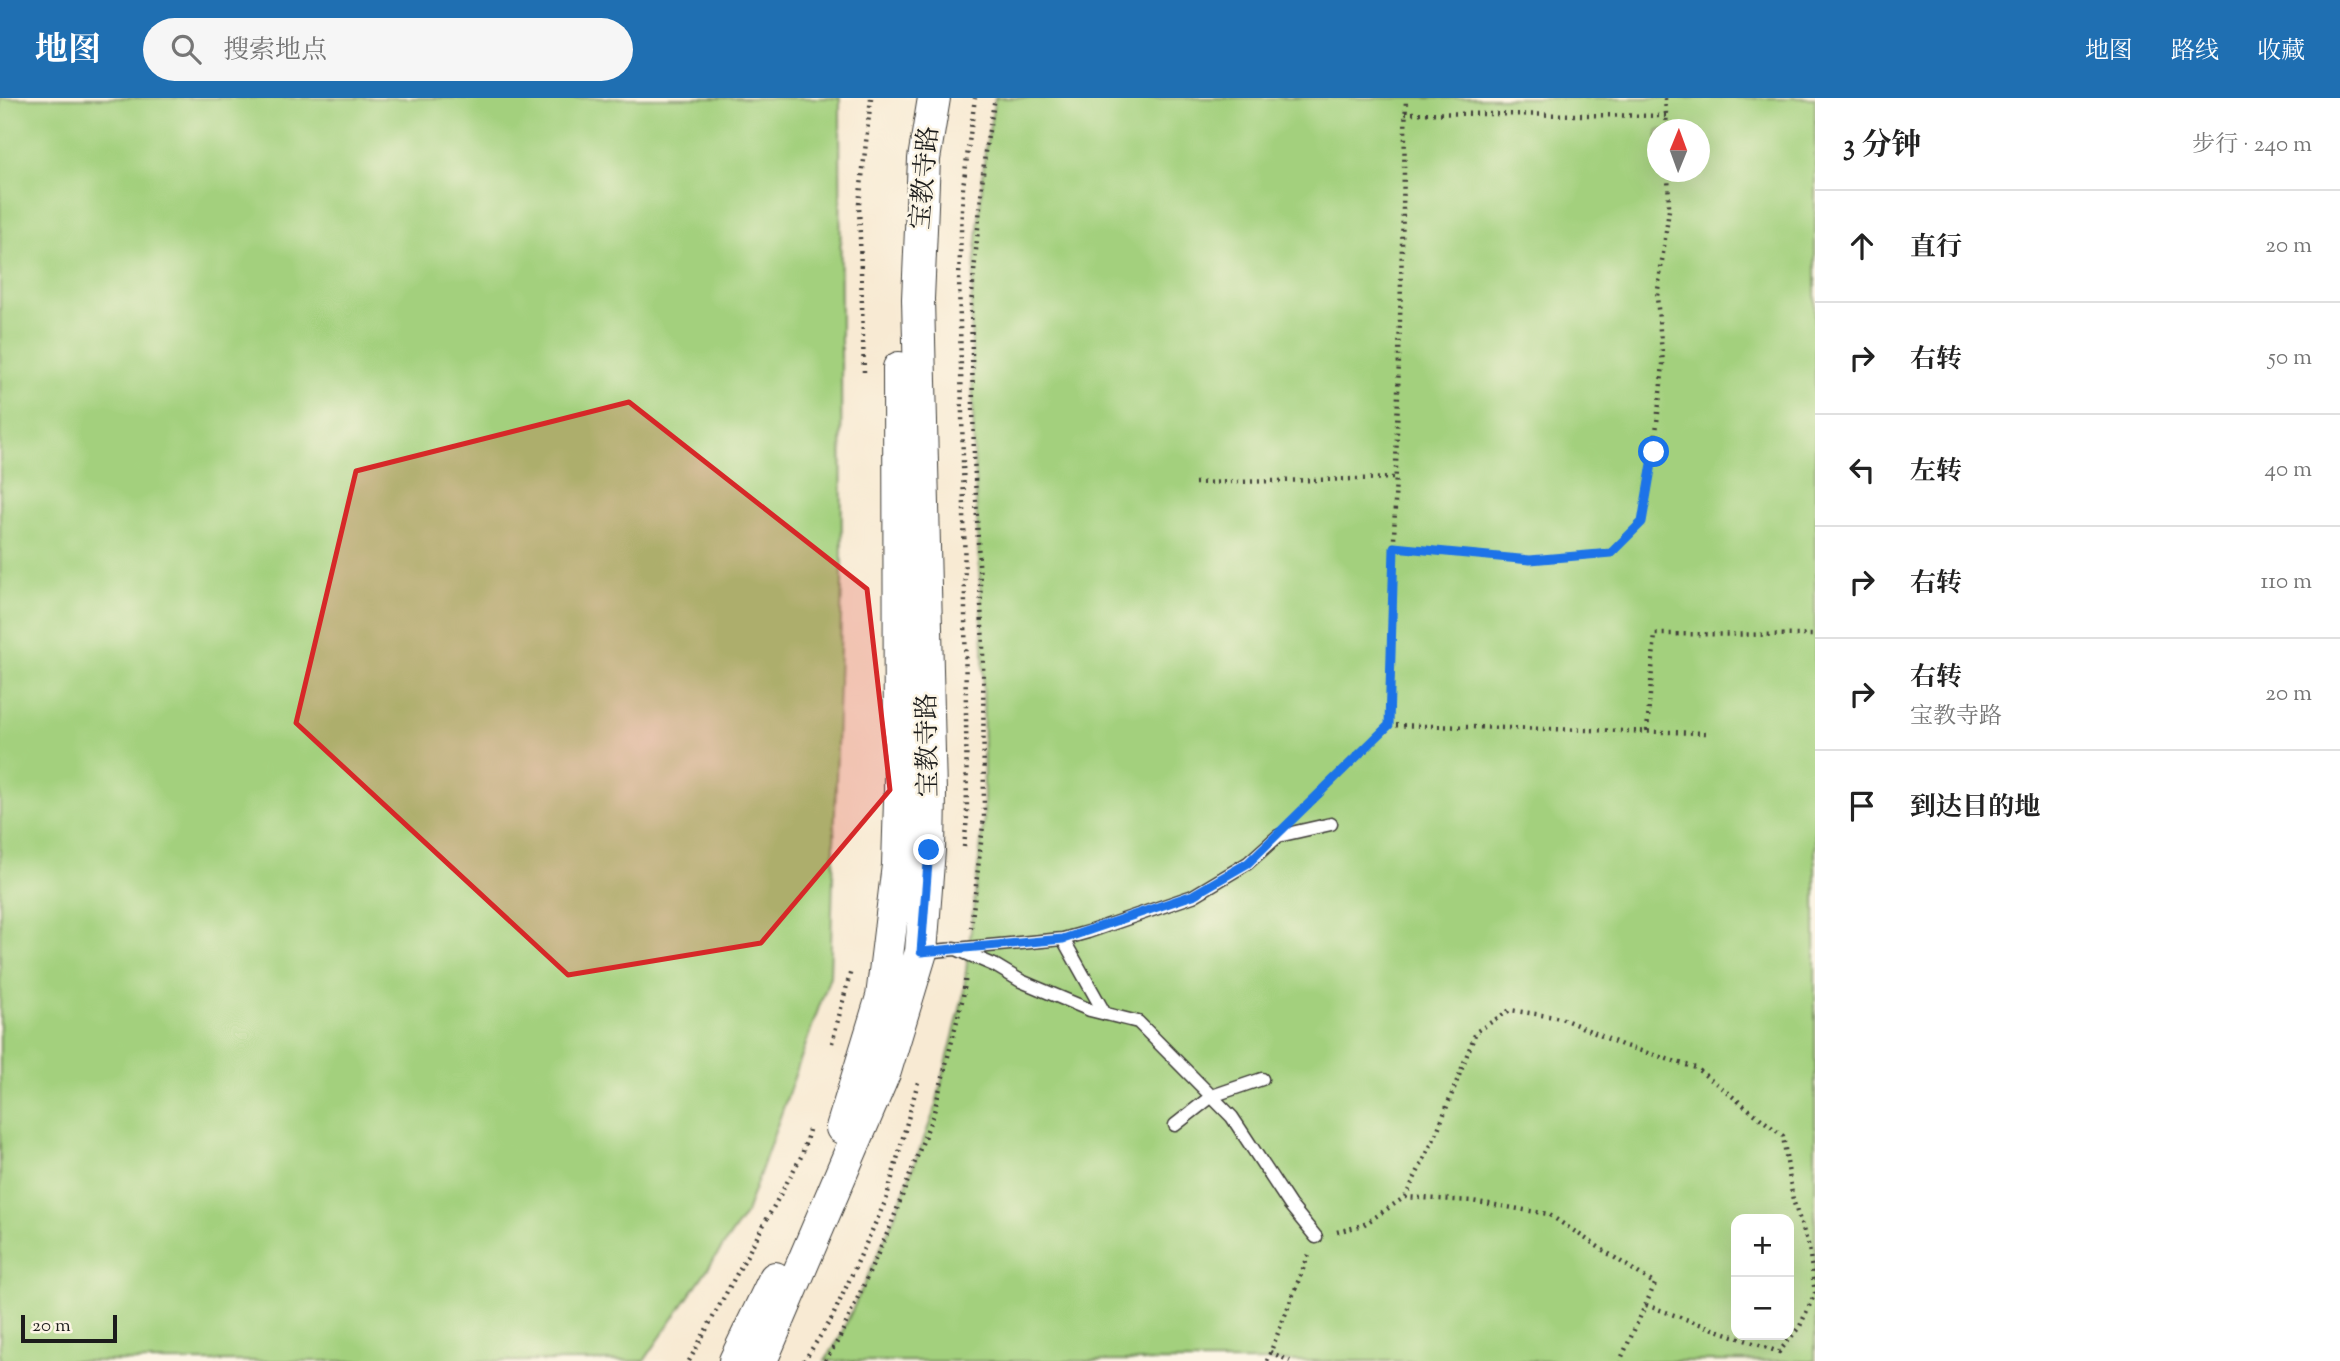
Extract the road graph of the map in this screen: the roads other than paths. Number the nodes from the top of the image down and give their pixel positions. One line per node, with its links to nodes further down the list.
1 (914, 98): 12 (street, 宝教寺路)
2 (934, 98): 6 (street, 宝教寺路)
3 (1331, 824): 4 (lane)
4 (1063, 939): 5 (lane); 7 (lane)
5 (954, 948): 6 (lane); 7 (lane)
6 (921, 952): 13 (street, 宝教寺路)
7 (1105, 1014): 9 (lane)
8 (1262, 1079): 9 (lane)
9 (1212, 1096): 10 (lane); 11 (lane)
10 (1175, 1125)
11 (1315, 1237)
12 (735, 1361)
13 (761, 1361)

